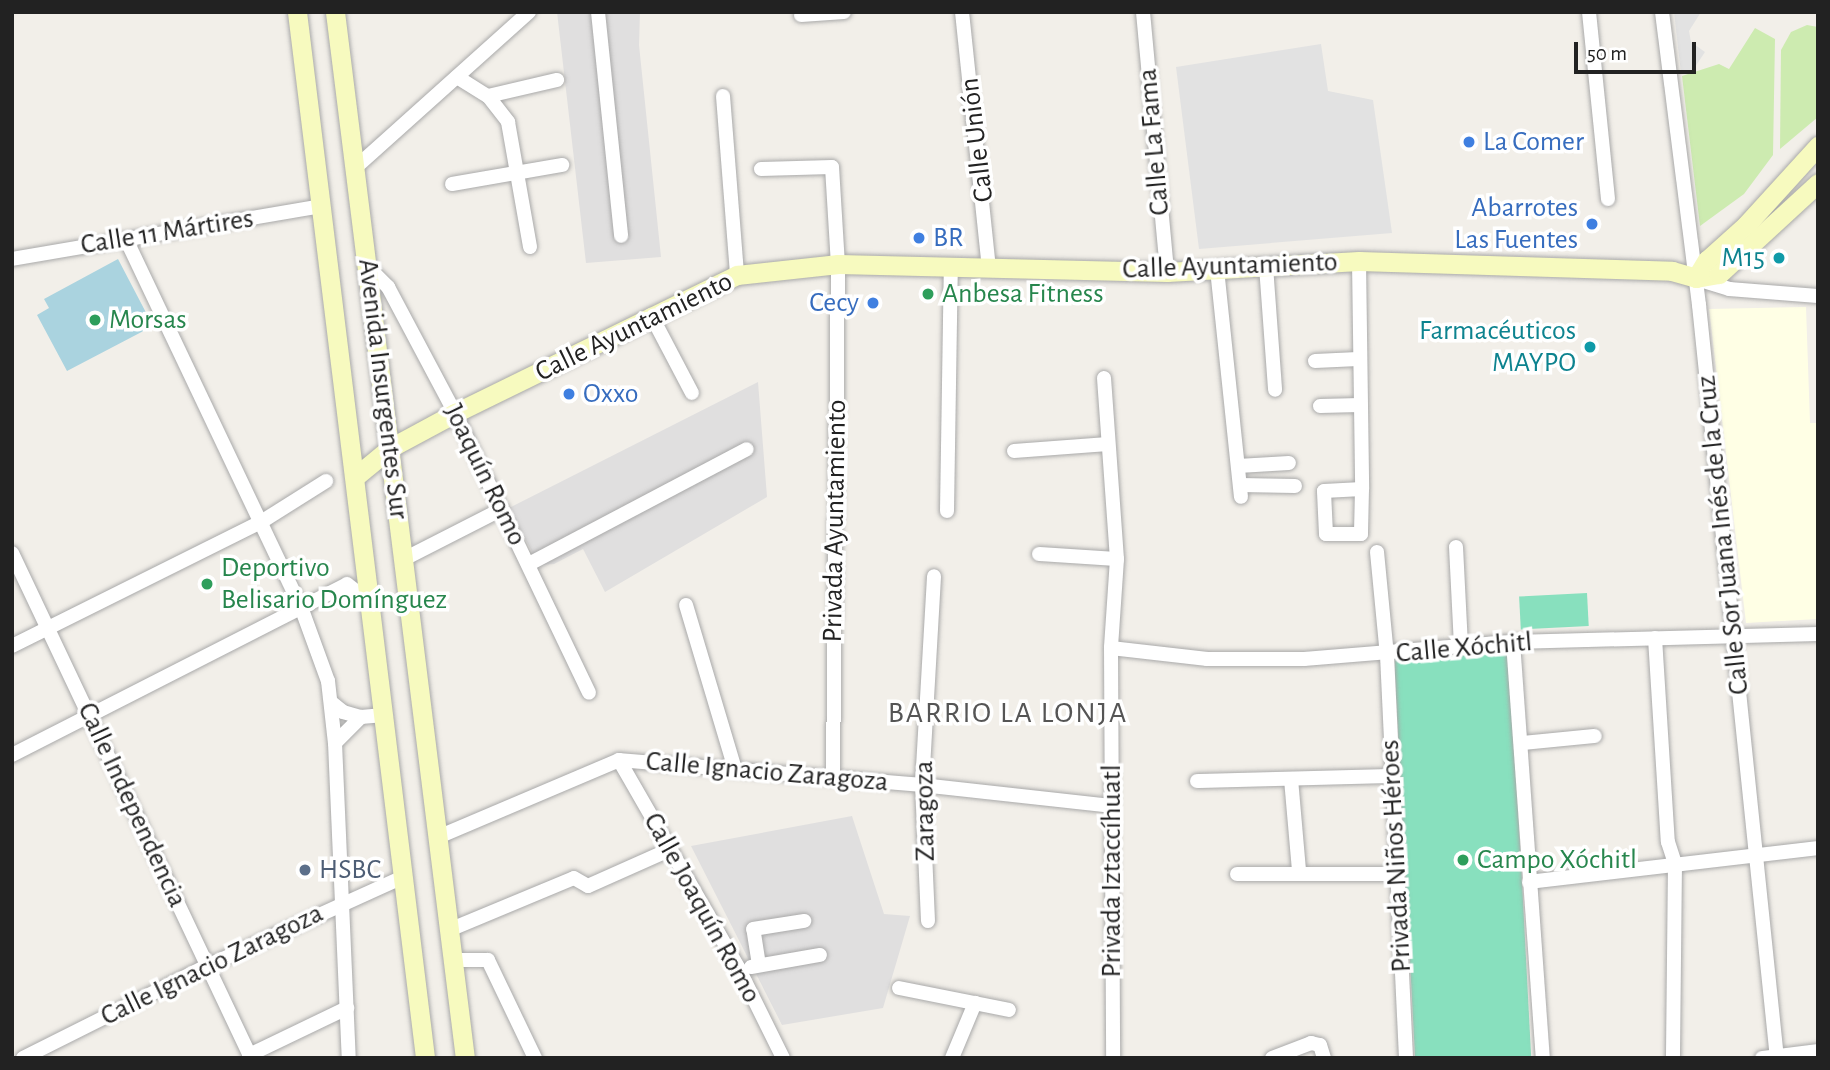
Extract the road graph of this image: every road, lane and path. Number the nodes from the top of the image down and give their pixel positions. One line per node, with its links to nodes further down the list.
1 (296, 12): 23 (main road, Avenida Insurgentes Sur)
2 (335, 12): 17 (main road, Avenida Insurgentes Sur)
3 (529, 12): 11 (street)
4 (598, 12): 24 (street)
5 (844, 12): 10 (street)
6 (962, 12): 32 (street, Calle Unión)
7 (1143, 12): 35 (street, Calle La Fama)
8 (1589, 12): 22 (street)
9 (1662, 12): 37 (street, Calle Sor Juana Inés de la Cruz)
10 (802, 15)
11 (457, 77): 13 (street); 17 (street)
12 (557, 80): 13 (street)
13 (488, 96): 19 (street)
14 (723, 96): 36 (street)
15 (1818, 146): 37 (main road)
16 (562, 165): 19 (street)
17 (355, 168): 30 (main road, Avenida Insurgentes Sur)
18 (761, 169): 29 (street, Privada Ayuntamiento)
19 (519, 172): 21 (street); 26 (street)
20 (1818, 183): 37 (main road)
21 (452, 184)
22 (1608, 199)
23 (321, 206): 25 (street, Calle 11 Mártires); 54 (main road, Avenida Insurgentes Sur)
24 (621, 236)
25 (126, 239): 27 (street, Calle 11 Mártires); 60 (street)
26 (530, 247)
27 (12, 259)
28 (1359, 261): 33 (main road, Calle Ayuntamiento); 37 (main road, Calle Ayuntamiento); 40 (street)
29 (838, 264): 31 (main road, Calle Ayuntamiento); 36 (main road, Calle Ayuntamiento); 93 (street, Privada Ayuntamiento)
30 (367, 265): 47 (street, Joaquín Romo); 49 (main road, Avenida Insurgentes Sur)
31 (951, 266): 32 (main road, Calle Ayuntamiento); 59 (street)
32 (989, 267): 35 (main road, Calle Ayuntamiento)
33 (1266, 267): 34 (main road, Calle Ayuntamiento); 43 (street)
34 (1217, 269): 35 (main road, Calle Ayuntamiento); 53 (street)
35 (1167, 272)
36 (737, 275): 39 (main road, Calle Ayuntamiento)
37 (1696, 278): 38 (street, Calle Ayuntamiento); 75 (street, Calle Sor Juana Inés de la Cruz)
38 (1818, 296)
39 (650, 316): 44 (street); 47 (main road, Calle Ayuntamiento)
40 (1358, 359): 41 (street); 45 (street)
41 (1315, 361)
42 (1104, 378): 48 (street, Privada Iztaccíhuatl)
43 (1275, 390)
44 (692, 393)
45 (1360, 405): 46 (street); 57 (street)
46 (1320, 406)
47 (455, 413): 49 (main road, Calle Ayuntamiento); 58 (street, Joaquín Romo)
48 (1108, 444): 51 (street); 66 (street, Privada Iztaccíhuatl)
49 (390, 448): 54 (main road, Calle Ayuntamiento); 65 (main road, Avenida Insurgentes Sur)
50 (747, 449): 67 (street)
51 (1014, 451)
52 (1289, 463): 53 (street)
53 (1238, 466): 56 (street)
54 (355, 477): 69 (main road, Avenida Insurgentes Sur)
55 (326, 481): 60 (street)
56 (1295, 486)
57 (1362, 488)
58 (502, 509): 65 (street); 67 (street, Joaquín Romo)
59 (947, 511)
60 (261, 522): 71 (street); 72 (street)
61 (1456, 547): 78 (street)
62 (1377, 552): 80 (street, Privada Niños Héroes)
63 (12, 553): 72 (street, Calle Independencia)
64 (1039, 554): 66 (street)
65 (404, 559): 98 (main road, Avenida Insurgentes Sur)
66 (1117, 559): 79 (street, Privada Iztaccíhuatl)
67 (529, 564): 81 (street, Joaquín Romo)
68 (934, 576): 96 (street, Zaragoza)
69 (371, 603): 71 (street); 83 (main road, Avenida Insurgentes Sur)
70 (686, 605): 91 (street)
71 (301, 607): 82 (street); 84 (street)
72 (47, 629): 77 (street); 84 (street, Calle Independencia)
73 (1818, 634): 75 (street, Calle Xóchitl)
74 (1655, 638): 75 (street, Calle Xóchitl); 76 (street, Calle Xóchitl); 102 (street)
75 (1734, 638): 101 (street, Calle Sor Juana Inés de la Cruz)
76 (1513, 642): 78 (street, Calle Xóchitl); 88 (street)
77 (12, 646)
78 (1461, 647): 80 (street, Calle Xóchitl)
79 (1111, 648): 80 (street, Calle Xóchitl); 97 (street, Privada Iztaccíhuatl)
80 (1387, 654): 92 (street, Privada Niños Héroes)
81 (589, 693)
82 (332, 703): 85 (street); 87 (street)
83 (384, 715): 85 (street); 106 (main road, Avenida Insurgentes Sur)
84 (90, 716): 89 (street); 115 (street, Calle Independencia)
85 (361, 717): 87 (street)
86 (1595, 736): 88 (street)
87 (335, 743): 108 (street)
88 (1522, 743): 107 (street)
89 (12, 755)
90 (619, 760): 91 (street, Calle Ignacio Zaragoza); 98 (street, Calle Ignacio Zaragoza); 100 (street, Calle Joaquín Romo)
91 (735, 769): 93 (street, Calle Ignacio Zaragoza)
92 (1392, 776): 94 (street); 105 (street, Privada Niños Héroes)
93 (833, 778): 96 (street, Calle Ignacio Zaragoza)
94 (1291, 779): 95 (street); 103 (street)
95 (1197, 781)
96 (922, 785): 97 (street, Calle Ignacio Zaragoza); 110 (street, Zaragoza)
97 (1111, 806): 131 (street, Privada Iztaccíhuatl)
98 (438, 837): 111 (main road, Avenida Insurgentes Sur)
99 (1818, 848): 101 (street)
100 (671, 849): 111 (street); 116 (street, Calle Joaquín Romo)
101 (1756, 854): 102 (street); 123 (street, Calle Sor Juana Inés de la Cruz)
102 (1675, 863): 107 (street); 136 (street)
103 (1299, 871): 104 (street); 105 (street)
104 (1237, 874)
105 (1396, 874): 134 (street, Privada Niños Héroes)
106 (403, 877): 108 (street, Calle Ignacio Zaragoza); 126 (main road, Avenida Insurgentes Sur)
107 (1529, 882): 135 (street)
108 (342, 902): 115 (street, Calle Ignacio Zaragoza); 119 (street)
109 (804, 920): 114 (street)
110 (928, 921)
111 (449, 930): 113 (main road, Avenida Insurgentes Sur)
112 (820, 955): 114 (street)
113 (453, 960): 127 (main road, Avenida Insurgentes Sur); 128 (street)
114 (759, 965): 116 (street)
115 (207, 966): 122 (street, Calle Independencia); 124 (street, Calle Ignacio Zaragoza)
116 (739, 969): 129 (street, Calle Joaquín Romo)
117 (899, 988): 118 (street)
118 (975, 1003): 120 (street); 130 (street)
119 (347, 1008): 122 (street); 125 (street)
120 (1009, 1010)
121 (1818, 1051): 123 (street)
122 (250, 1056)
123 (1772, 1057)
124 (23, 1058)
125 (349, 1058)
126 (425, 1058)
127 (465, 1058)
128 (535, 1058)
129 (783, 1058)
130 (952, 1058)
131 (1113, 1058)
132 (1272, 1058): 133 (street)
133 (1324, 1058)
134 (1406, 1058)
135 (1543, 1058)
136 (1673, 1058)

